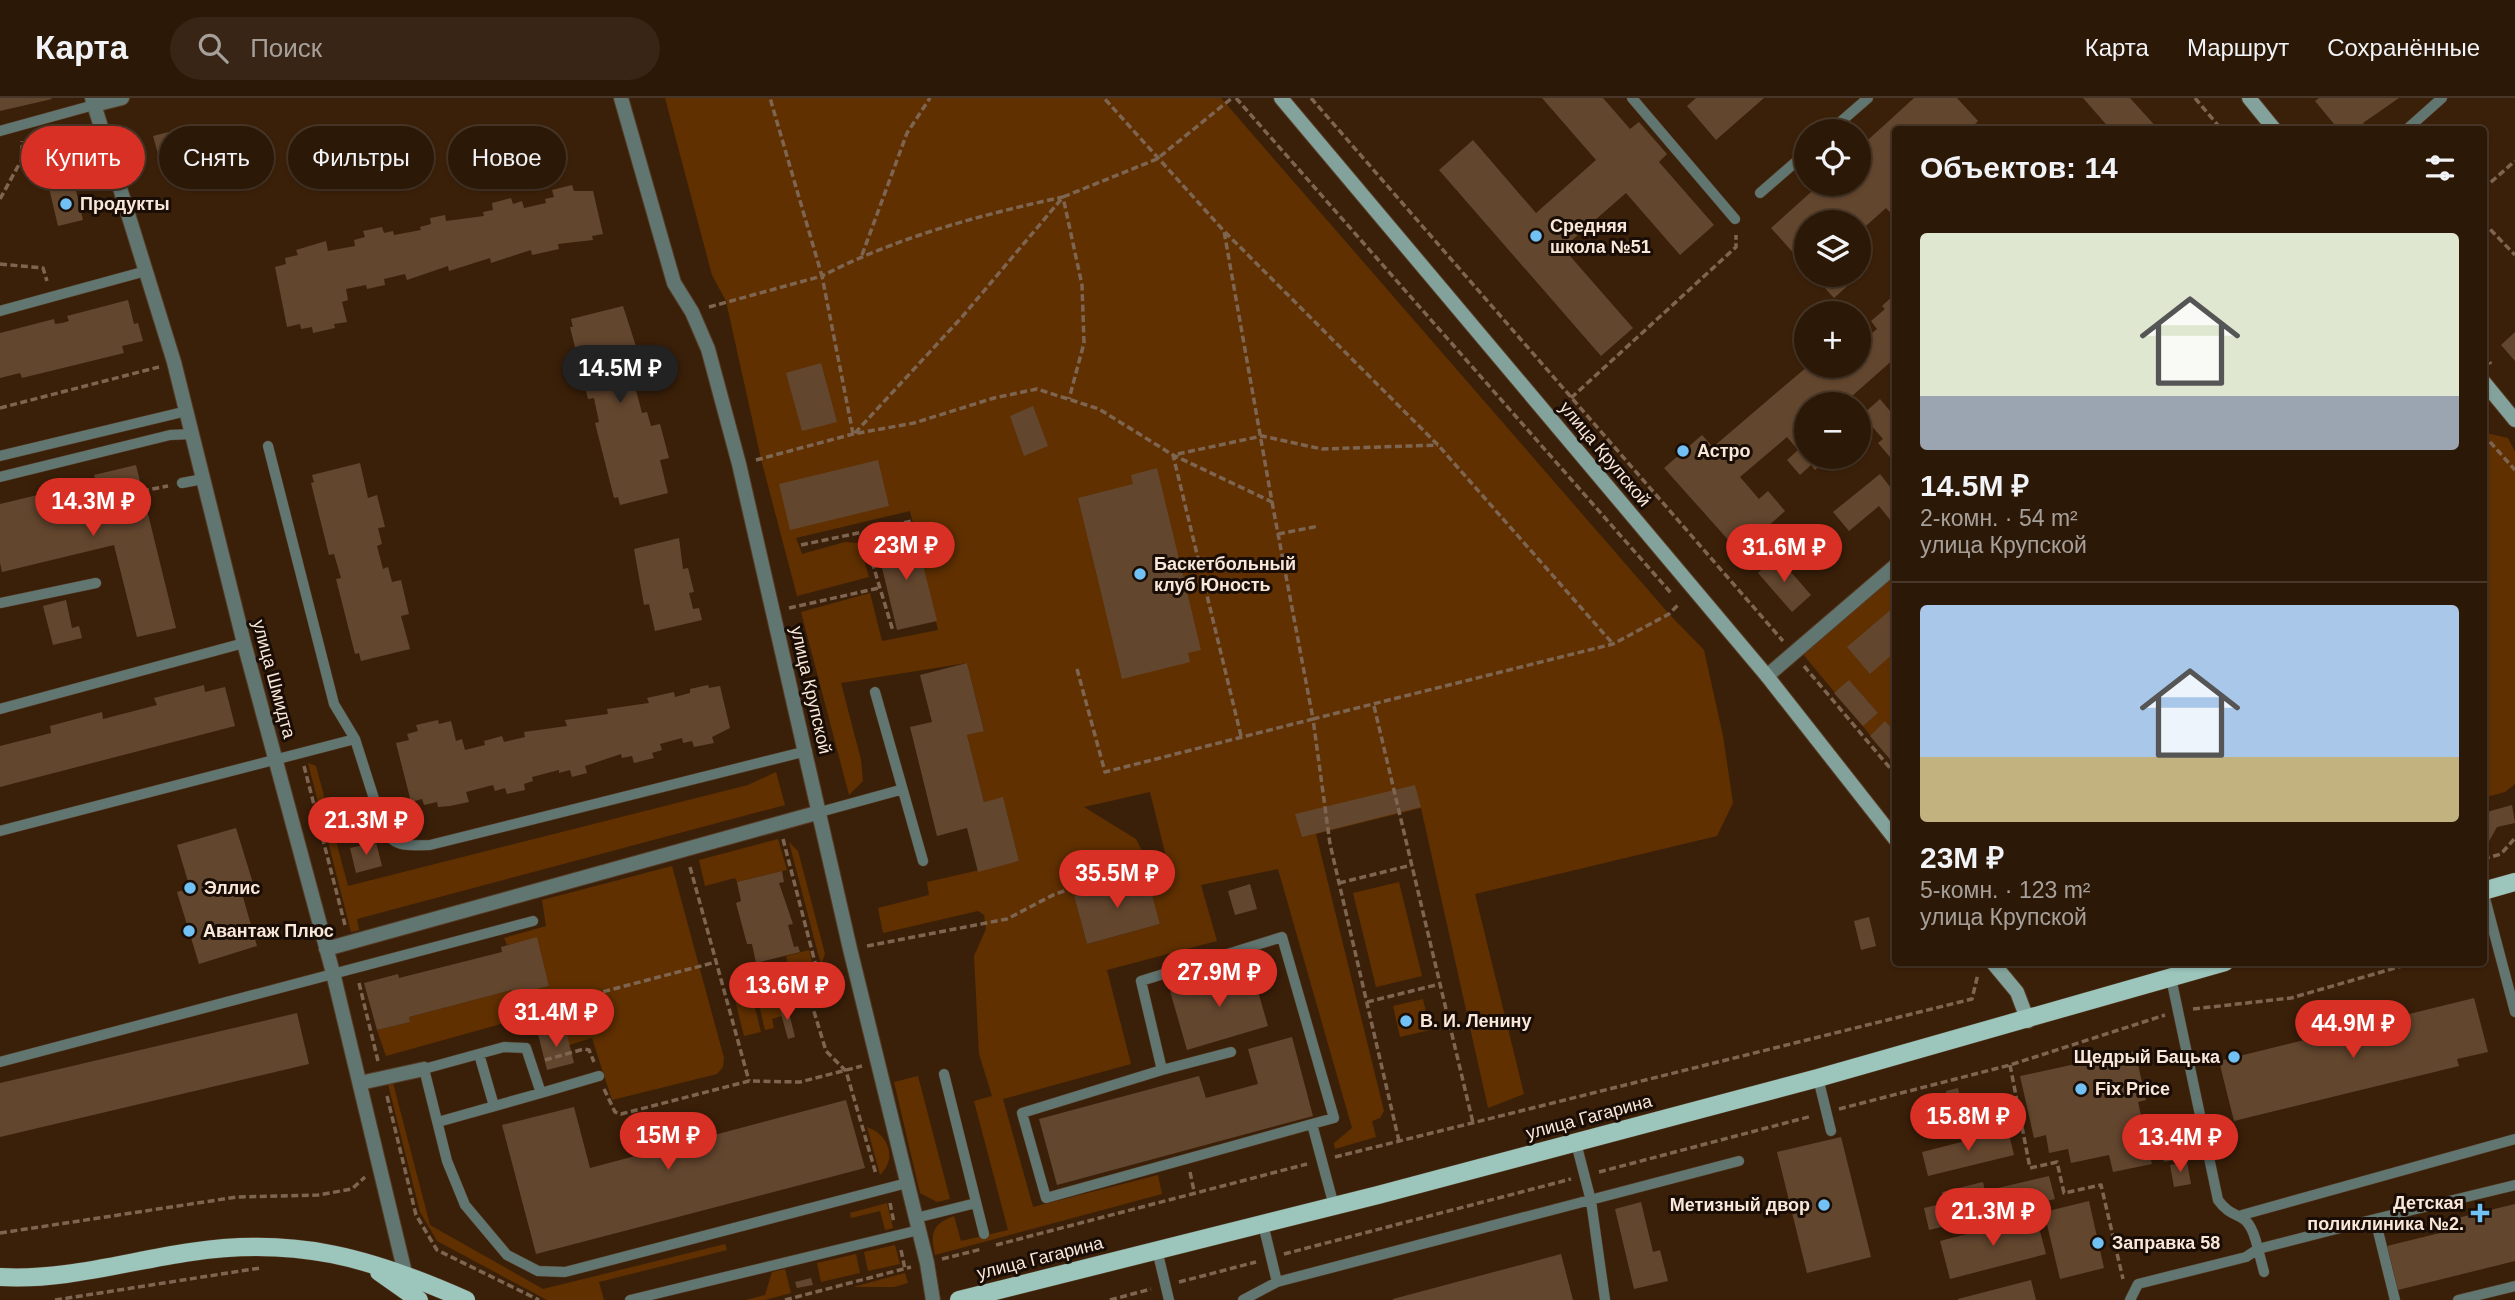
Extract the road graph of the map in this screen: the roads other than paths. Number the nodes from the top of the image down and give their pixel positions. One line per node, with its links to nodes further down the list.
1 (122, 98): 8 (street)
2 (621, 98): 35 (street, улица Крупской)
3 (1281, 98): 31 (main road, улица Крупской)
4 (1632, 98): 15 (lane)
5 (2249, 98): 10 (main road)
6 (2442, 98): 11 (lane)
7 (1863, 100): 9 (lane)
8 (93, 102): 12 (lane); 16 (street, улица Шмидта)
9 (1843, 119)
10 (2273, 126)
11 (2410, 126)
12 (0, 131)
13 (1794, 163): 14 (lane)
14 (1760, 193)
15 (1735, 219)
16 (146, 271): 17 (lane); 19 (street, улица Шмидта)
17 (0, 311)
18 (2487, 386): 20 (main road)
19 (187, 411): 21 (street, улица Шмидта); 23 (lane)
20 (2515, 420)
21 (192, 434): 24 (lane); 25 (street, улица Шмидта)
22 (268, 446): 34 (lane)
23 (0, 456)
24 (0, 477)
25 (203, 479): 26 (lane); 30 (street, улица Шмидта)
26 (182, 483)
27 (1892, 569): 31 (street)
28 (96, 583): 29 (lane)
29 (0, 603)
30 (244, 643): 33 (lane); 36 (street, улица Шмидта)
31 (1767, 676): 40 (main road, улица Крупской)
32 (875, 692): 37 (lane)
33 (0, 709)
34 (355, 739): 35 (lane); 36 (lane)
35 (807, 751): 38 (street, улица Крупской)
36 (275, 760): 39 (lane); 46 (street, улица Шмидта)
37 (900, 790): 38 (lane); 41 (lane)
38 (820, 812): 46 (street); 70 (street, улица Крупской)
39 (0, 831)
40 (1892, 835)
41 (923, 861)
42 (2515, 882): 43 (main road)
43 (2487, 890)
44 (2487, 906): 51 (lane)
45 (533, 921): 49 (lane)
46 (326, 949): 49 (street, улица Шмидта)
47 (1989, 966): 52 (main road)
48 (2212, 966): 50 (main road, улица Гагарина)
49 (333, 973): 55 (lane); 61 (street, улица Шмидта)
50 (2171, 978): 52 (main road, улица Гагарина); 75 (lane)
51 (2515, 1012)
52 (2028, 1021): 60 (main road, улица Гагарина)
53 (1231, 1052): 57 (lane)
54 (479, 1054): 56 (lane); 62 (lane); 63 (lane)
55 (0, 1062)
56 (424, 1069): 61 (street); 64 (lane)
57 (1162, 1070): 65 (lane); 65 (lane)
58 (944, 1074): 73 (lane)
59 (599, 1076): 62 (lane)
60 (1818, 1078): 66 (lane); 68 (main road, улица Гагарина)
61 (360, 1083): 84 (street, улица Шмидта)
62 (541, 1093): 63 (lane)
63 (494, 1106): 64 (lane)
64 (438, 1122): 70 (lane)
65 (1312, 1124): 74 (lane)
66 (1831, 1131)
67 (2515, 1139): 75 (lane)
68 (1576, 1143): 72 (lane); 74 (main road, улица Гагарина)
69 (1739, 1161): 72 (lane)
70 (907, 1183): 77 (street, улица Крупской)
71 (2515, 1185): 76 (lane)
72 (1591, 1201): 86 (lane); 95 (lane)
73 (976, 1203): 77 (lane); 79 (lane)
74 (1334, 1206): 78 (main road, улица Гагарина)
75 (2242, 1215): 80 (lane)
76 (2375, 1219): 80 (lane); 97 (lane)
77 (918, 1224): 90 (lane); 91 (street, улица Крупской)
78 (1263, 1224): 81 (main road, улица Гагарина); 86 (lane)
79 (984, 1234)
80 (2258, 1249): 83 (lane); 96 (lane)
81 (1157, 1250): 92 (main road, улица Гагарина); 93 (lane)
82 (352, 1256): 84 (main road); 85 (main road); 88 (main road)
83 (2264, 1272)
84 (405, 1273): 89 (main road)
85 (0, 1277)
86 (1278, 1282): 94 (lane)
87 (2515, 1286): 98 (lane)
88 (419, 1300)
89 (466, 1300)
90 (630, 1300)
91 (933, 1300)
92 (959, 1300)
93 (1169, 1300)
94 (1243, 1300)
95 (1605, 1300)
96 (2130, 1300)
97 (2395, 1300)
98 (2458, 1300)

